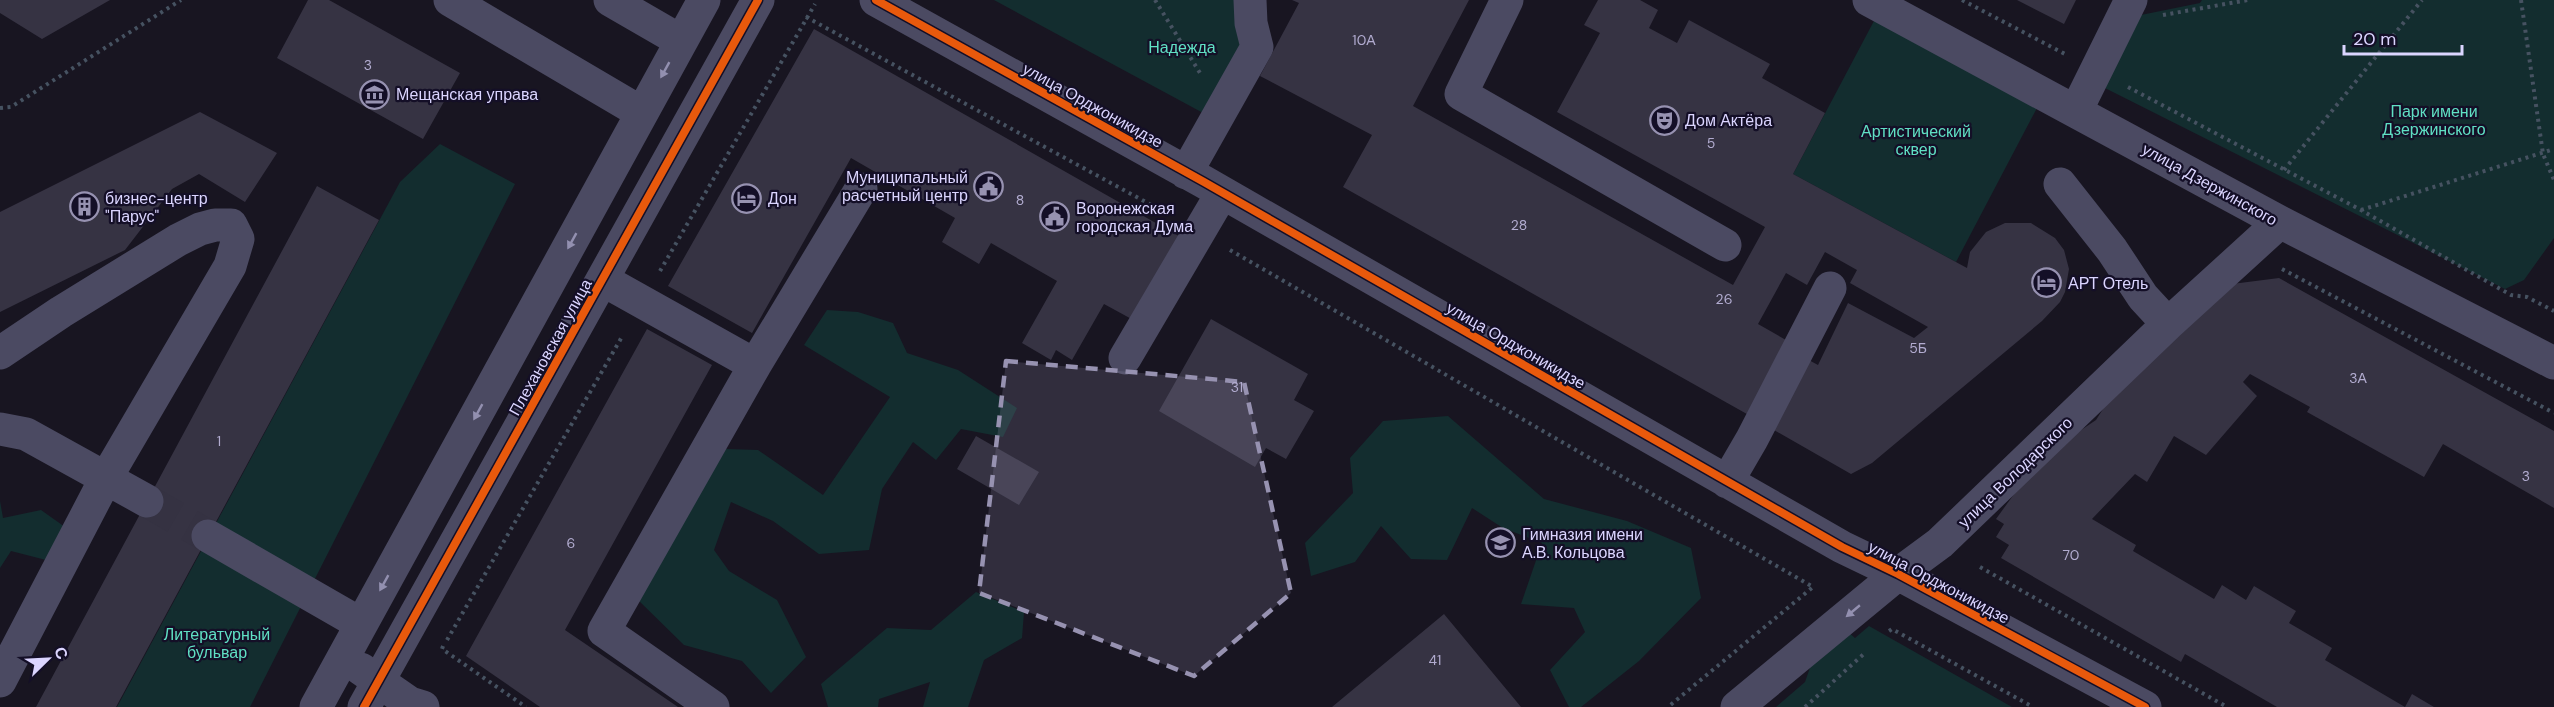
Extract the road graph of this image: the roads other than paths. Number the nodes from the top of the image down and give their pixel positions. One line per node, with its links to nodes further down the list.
1 (450, 0): 12 (street)
2 (610, 0): 10 (street)
3 (704, 0): 10 (street, Плехановская улица)
4 (758, 0): 19 (street, Плехановская улица)
5 (876, 0): 13 (street, улица Орджоникидзе)
6 (1250, 0): 13 (street)
7 (1507, 0): 18 (street)
8 (1869, 0): 11 (street, улица Дзержинского)
9 (2125, 11): 11 (street)
10 (681, 41): 12 (street, Плехановская улица, one-way to 12)
11 (2076, 111): 17 (street, улица Дзержинского)
12 (642, 113): 32 (street, Плехановская улица, one-way to 32)
13 (1186, 172): 16 (street, улица Орджоникидзе)
14 (2060, 184): 21 (street)
15 (861, 189): 25 (street)
16 (1222, 193): 23 (street); 28 (street, улица Орджоникидзе)
17 (2280, 222): 21 (street, улица Володарского); 24 (street, улица Дзержинского)
18 (1725, 245)
19 (603, 280): 25 (street); 35 (street, Плехановская улица)
20 (1830, 288): 28 (street)
21 (2168, 324): 31 (street, улица Володарского)
22 (0, 353): 27 (street)
23 (1125, 358)
24 (2554, 363)
25 (755, 365): 38 (street)
26 (0, 429): 27 (street)
27 (106, 478): 29 (street); 34 (street)
28 (1727, 482): 31 (street, улица Орджоникидзе)
29 (147, 501)
30 (208, 536): 32 (street)
31 (1898, 574): 39 (street, улица Володарского, one-way to 39); 40 (street, улица Орджоникидзе)
32 (362, 624): 33 (street, Плехановская улица)
33 (343, 657): 35 (street); 36 (street, Плехановская улица)
34 (0, 681)
35 (372, 694): 37 (street)
36 (316, 707)
37 (423, 707)
38 (713, 707)
39 (1737, 707)
40 (2145, 707)

